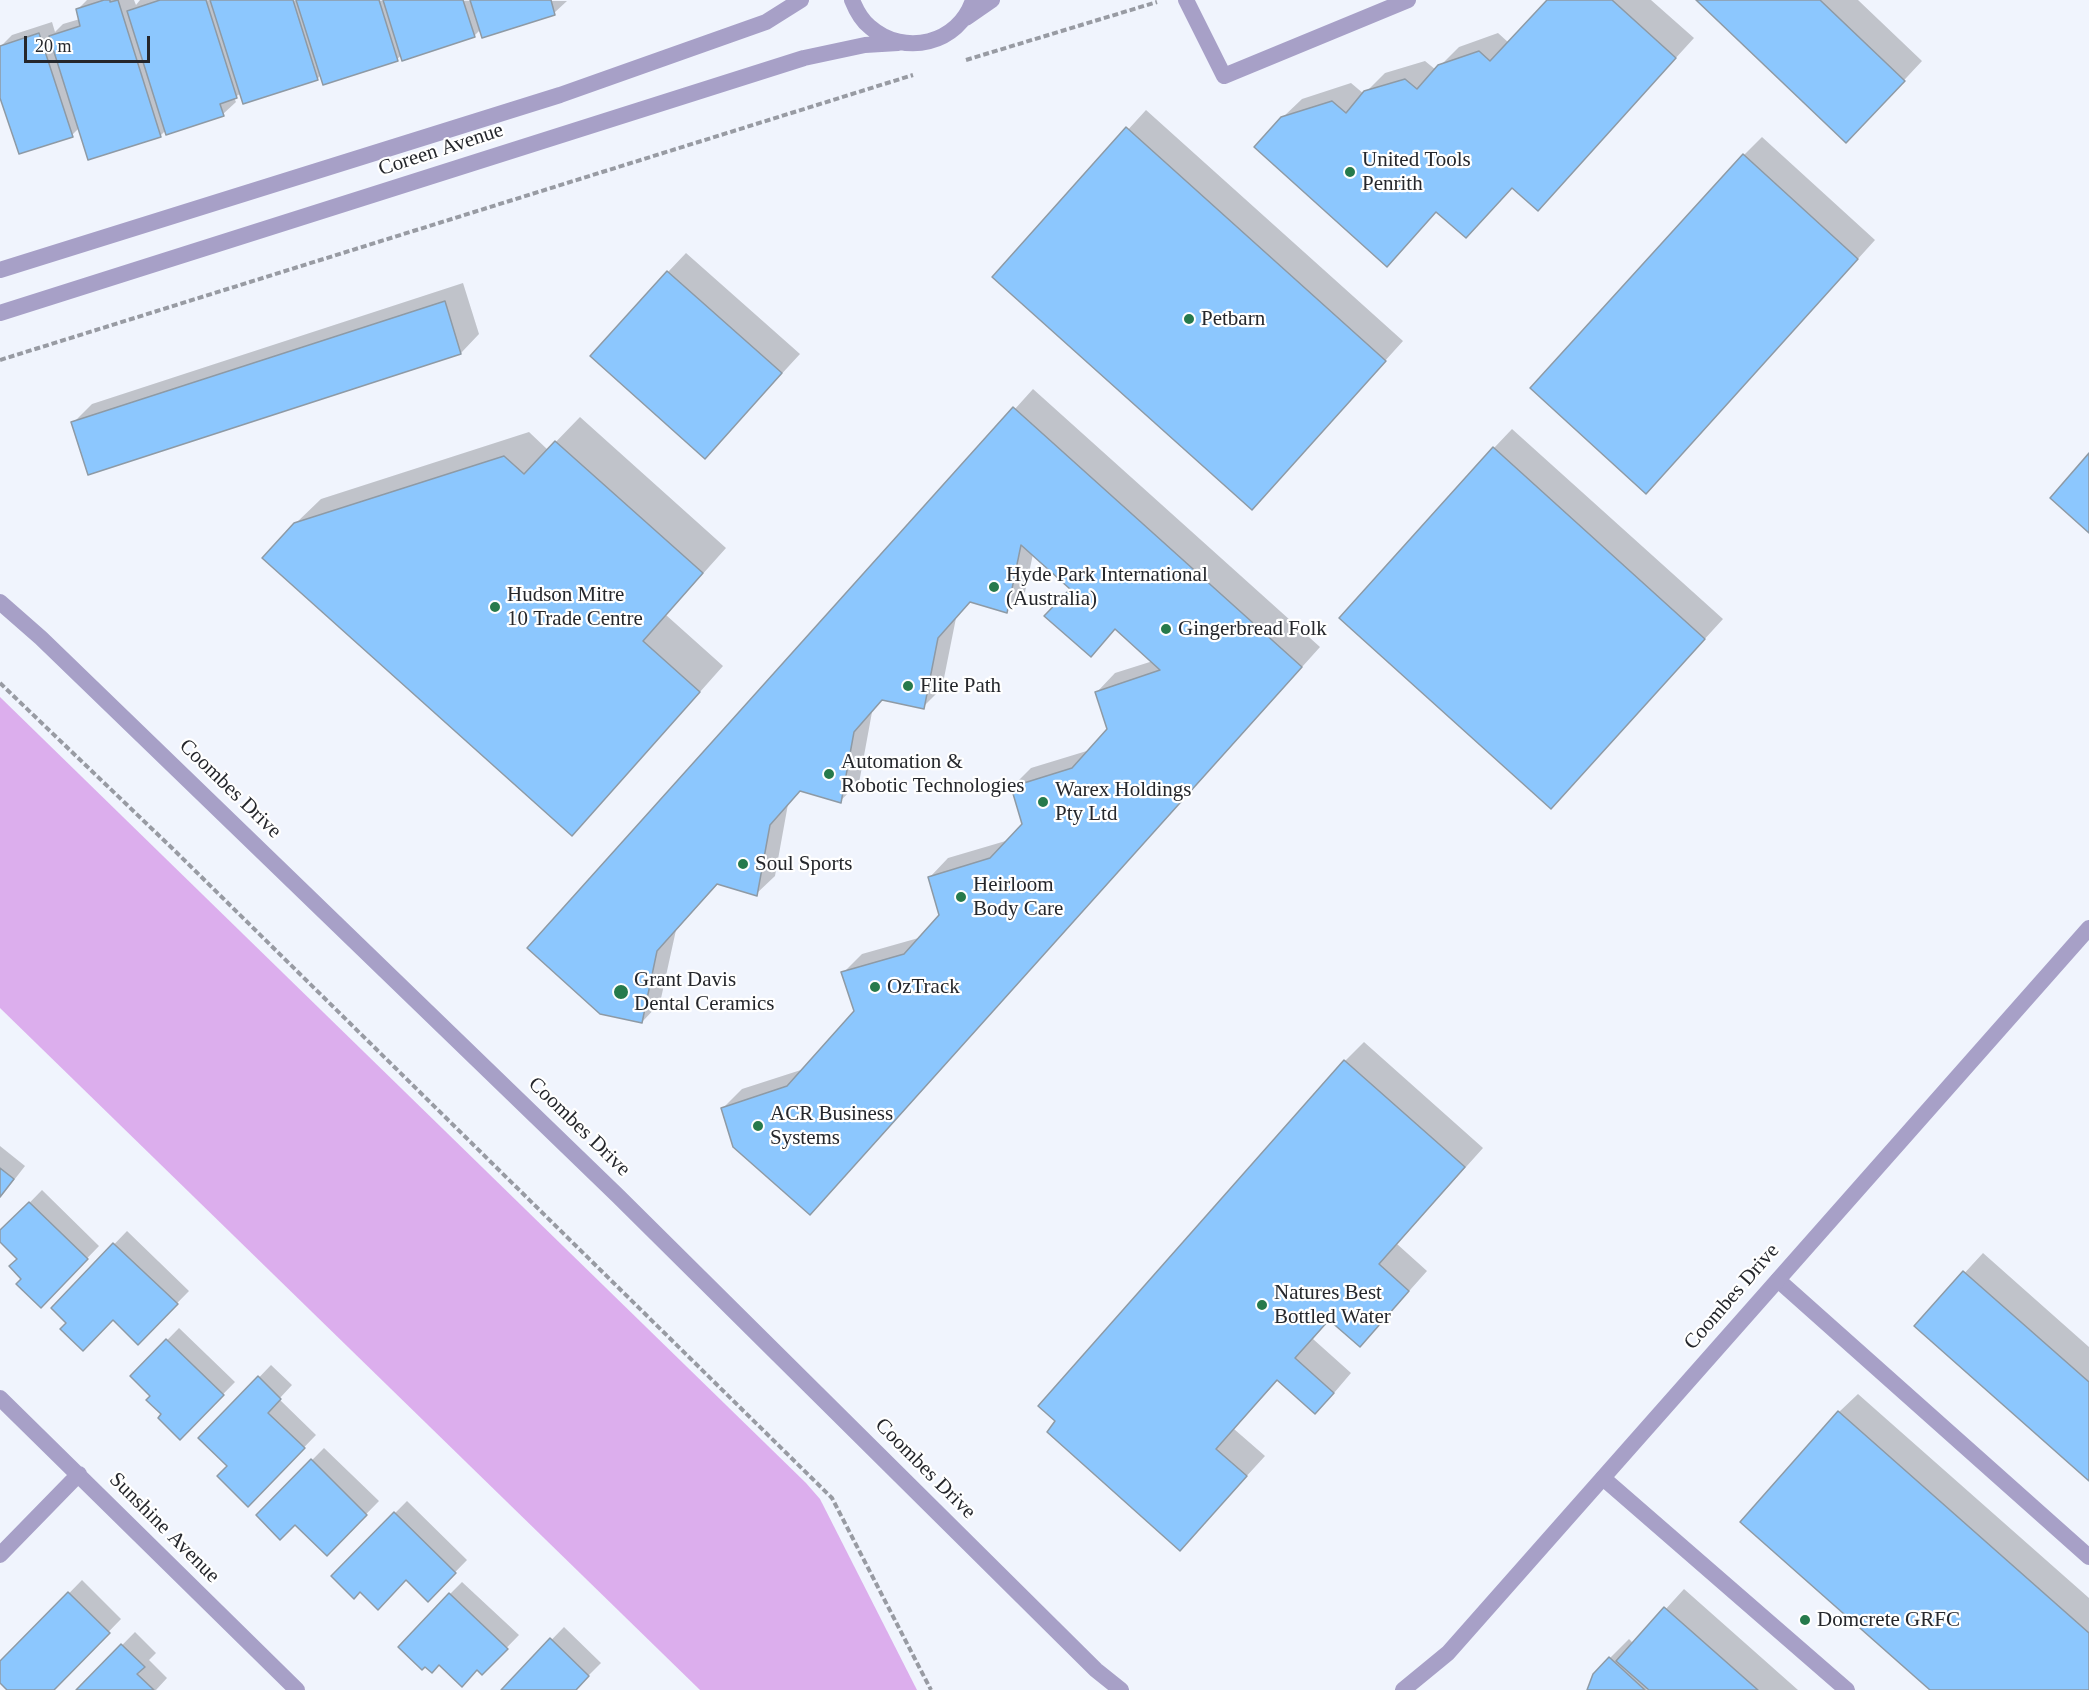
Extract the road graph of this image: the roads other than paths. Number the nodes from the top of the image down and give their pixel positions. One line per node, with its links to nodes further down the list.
1 (801, 0): 9 (street, Coreen Avenue)
2 (852, 0): 8 (street)
3 (973, 0): 7 (street)
4 (992, 0): 7 (street)
5 (1186, 0): 6 (street)
6 (1408, 0)
7 (962, 21): 8 (street, Coreen Avenue)
8 (898, 43): 10 (street, Coreen Avenue)
9 (0, 270)
10 (0, 313)
11 (0, 602): 20 (street, Coombes Drive)
12 (2089, 927): 13 (street, Coombes Drive)
13 (1778, 1280): 16 (street, Coombes Drive); 18 (street)
14 (0, 1398): 15 (street, Sunshine Avenue)
15 (79, 1474): 17 (street); 19 (street, Sunshine Avenue)
16 (1603, 1478): 21 (street, Coombes Drive); 22 (street)
17 (0, 1555)
18 (2089, 1557)
19 (297, 1690)
20 (1121, 1690)
21 (1403, 1690)
22 (1847, 1690)

